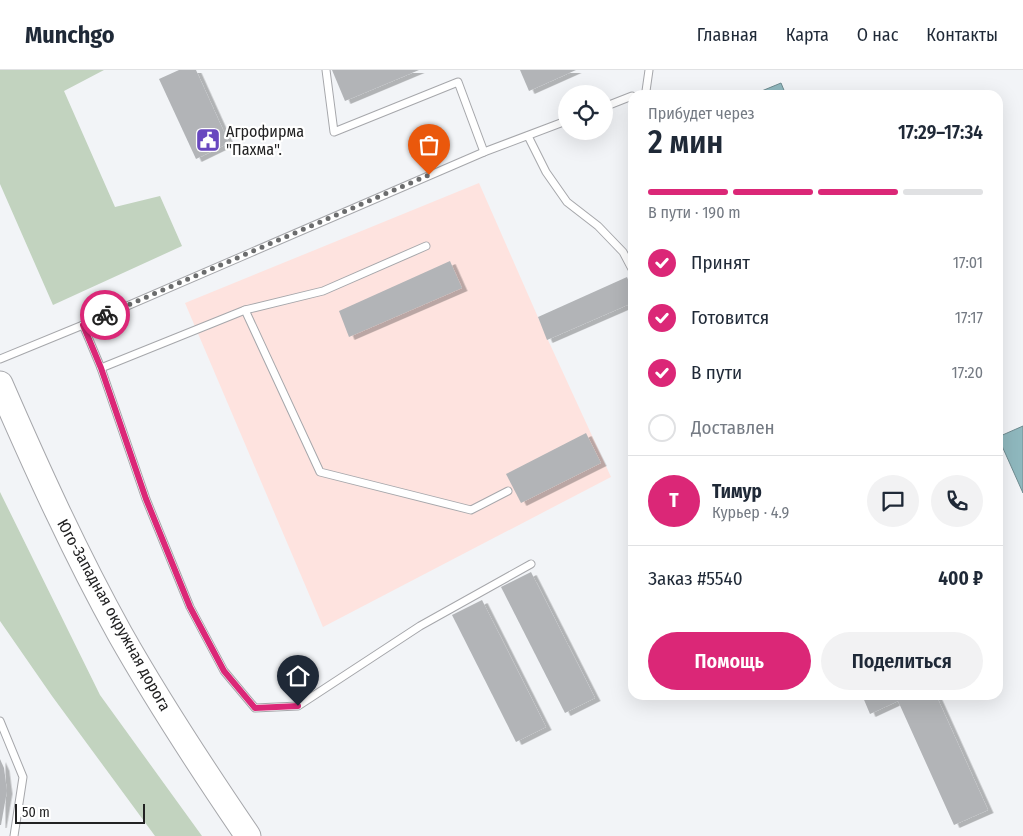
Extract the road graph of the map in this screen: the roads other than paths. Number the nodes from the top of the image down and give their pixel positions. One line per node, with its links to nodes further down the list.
1 (326, 70): 8 (lane)
2 (649, 70): 3 (lane)
3 (647, 90)
4 (628, 98): 5 (lane)
5 (613, 104)
6 (558, 124): 7 (lane)
7 (528, 136): 8 (lane); 10 (lane)
8 (484, 152): 12 (lane)
9 (426, 246): 11 (lane)
10 (628, 261)
11 (245, 310): 14 (lane); 16 (lane)
12 (83, 325): 13 (lane); 14 (lane)
13 (0, 360)
14 (101, 368): 17 (lane)
15 (0, 384): 20 (highway, Юго-Западная окружная дорога)
16 (508, 491)
17 (531, 564)
18 (0, 721): 19 (lane)
19 (14, 836)
20 (248, 836)

